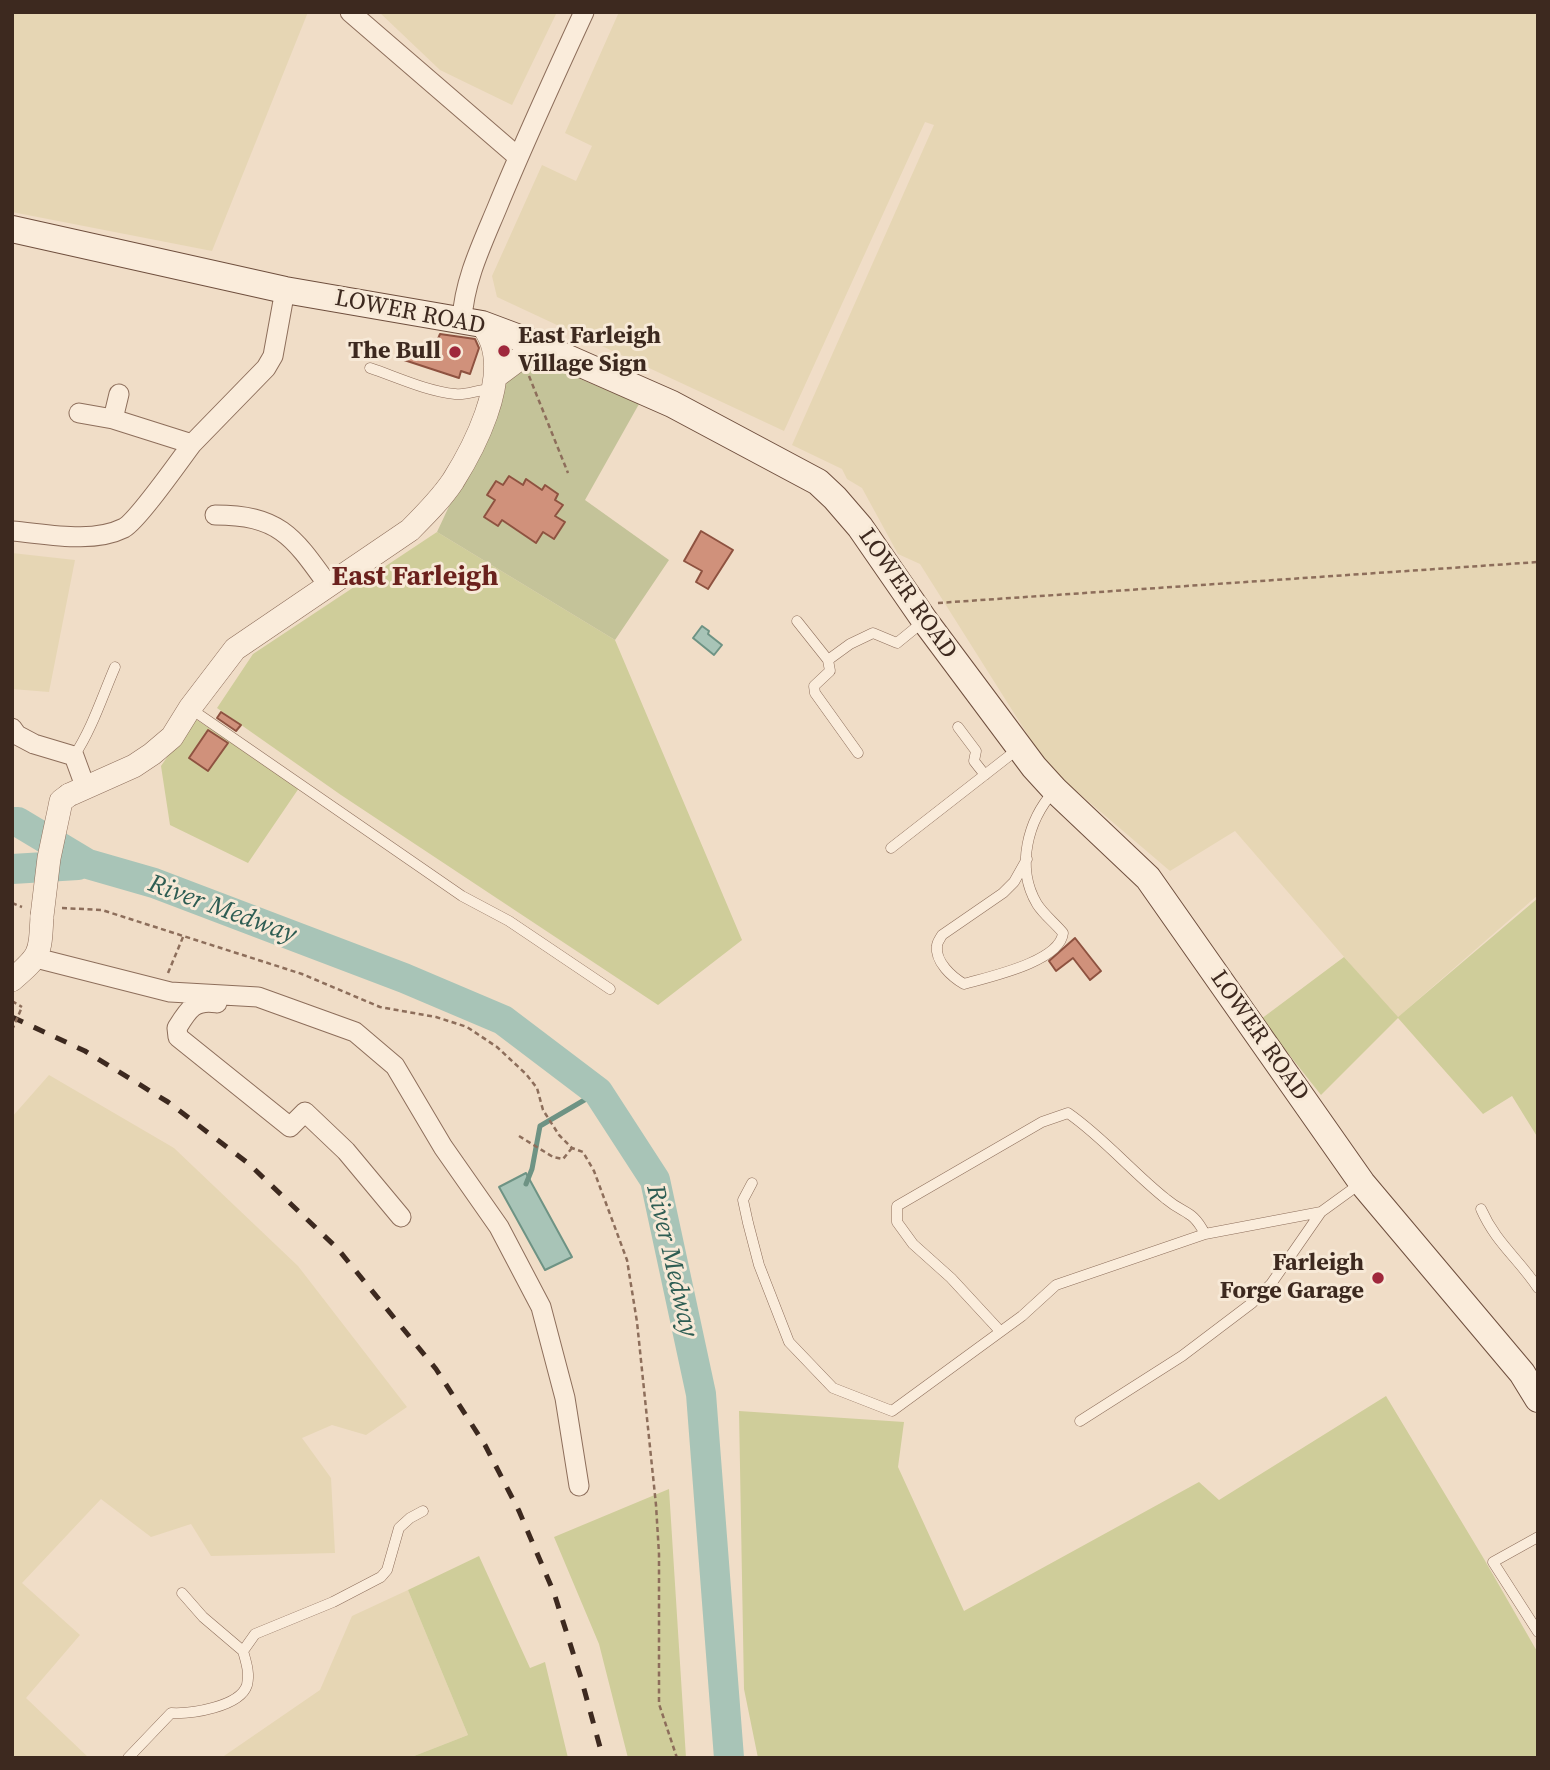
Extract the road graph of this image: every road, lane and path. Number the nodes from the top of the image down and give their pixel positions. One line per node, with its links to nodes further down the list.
1 (350, 12): 3 (street)
2 (584, 12): 3 (street)
3 (517, 157): 6 (street)
4 (12, 229): 5 (main road, LOWER ROAD)
5 (285, 290): 6 (main road, LOWER ROAD); 13 (street)
6 (472, 322): 7 (main road, LOWER ROAD); 9 (street)
7 (529, 351): 9 (street); 14 (path); 19 (main road, LOWER ROAD)
8 (370, 368): 9 (lane)
9 (494, 384): 18 (street)
10 (119, 394): 12 (street)
11 (79, 413): 12 (street)
12 (113, 419): 13 (street)
13 (192, 444): 16 (street)
14 (568, 473)
15 (215, 514): 18 (street)
16 (12, 531)
17 (1538, 562): 19 (path)
18 (328, 585): 23 (street)
19 (919, 613): 21 (lane); 26 (main road, LOWER ROAD)
20 (797, 621): 21 (lane)
21 (828, 660): 27 (lane)
22 (115, 667): 28 (lane)
23 (190, 708): 31 (street); 39 (lane)
24 (958, 727): 29 (lane)
25 (12, 728): 28 (street)
26 (1018, 748): 29 (lane); 30 (main road, LOWER ROAD)
27 (858, 753)
28 (74, 756): 31 (street)
29 (985, 775): 32 (lane)
30 (1055, 790): 33 (lane); 47 (main road, LOWER ROAD)
31 (77, 791): 35 (street, bridge)
32 (891, 848)
33 (1027, 859): 33 (lane)
34 (12, 903): 35 (path)
35 (39, 911): 36 (path); 37 (street)
36 (183, 937): 40 (path); 45 (path)
37 (36, 958): 38 (street); 40 (street)
38 (12, 980)
39 (610, 989)
40 (163, 990): 41 (street)
41 (258, 998): 50 (street); 57 (street)
42 (12, 1001): 43 (path, bridge)
43 (12, 1030)
44 (519, 1136): 45 (path)
45 (572, 1148): 64 (path)
46 (752, 1183): 53 (lane)
47 (1362, 1183): 49 (lane); 54 (main road, LOWER ROAD)
48 (1481, 1209): 52 (lane)
49 (1321, 1212): 51 (lane); 56 (lane)
50 (401, 1217)
51 (1205, 1234): 53 (lane); 53 (lane)
52 (1538, 1288)
53 (1000, 1331)
54 (1530, 1369): 55 (main road, LOWER ROAD)
55 (1538, 1399)
56 (1080, 1421)
57 (579, 1486)
58 (423, 1511): 62 (lane)
59 (1538, 1537): 61 (lane)
60 (182, 1593): 62 (lane)
61 (1538, 1632)
62 (243, 1651): 63 (lane)
63 (128, 1758)
64 (677, 1758)

